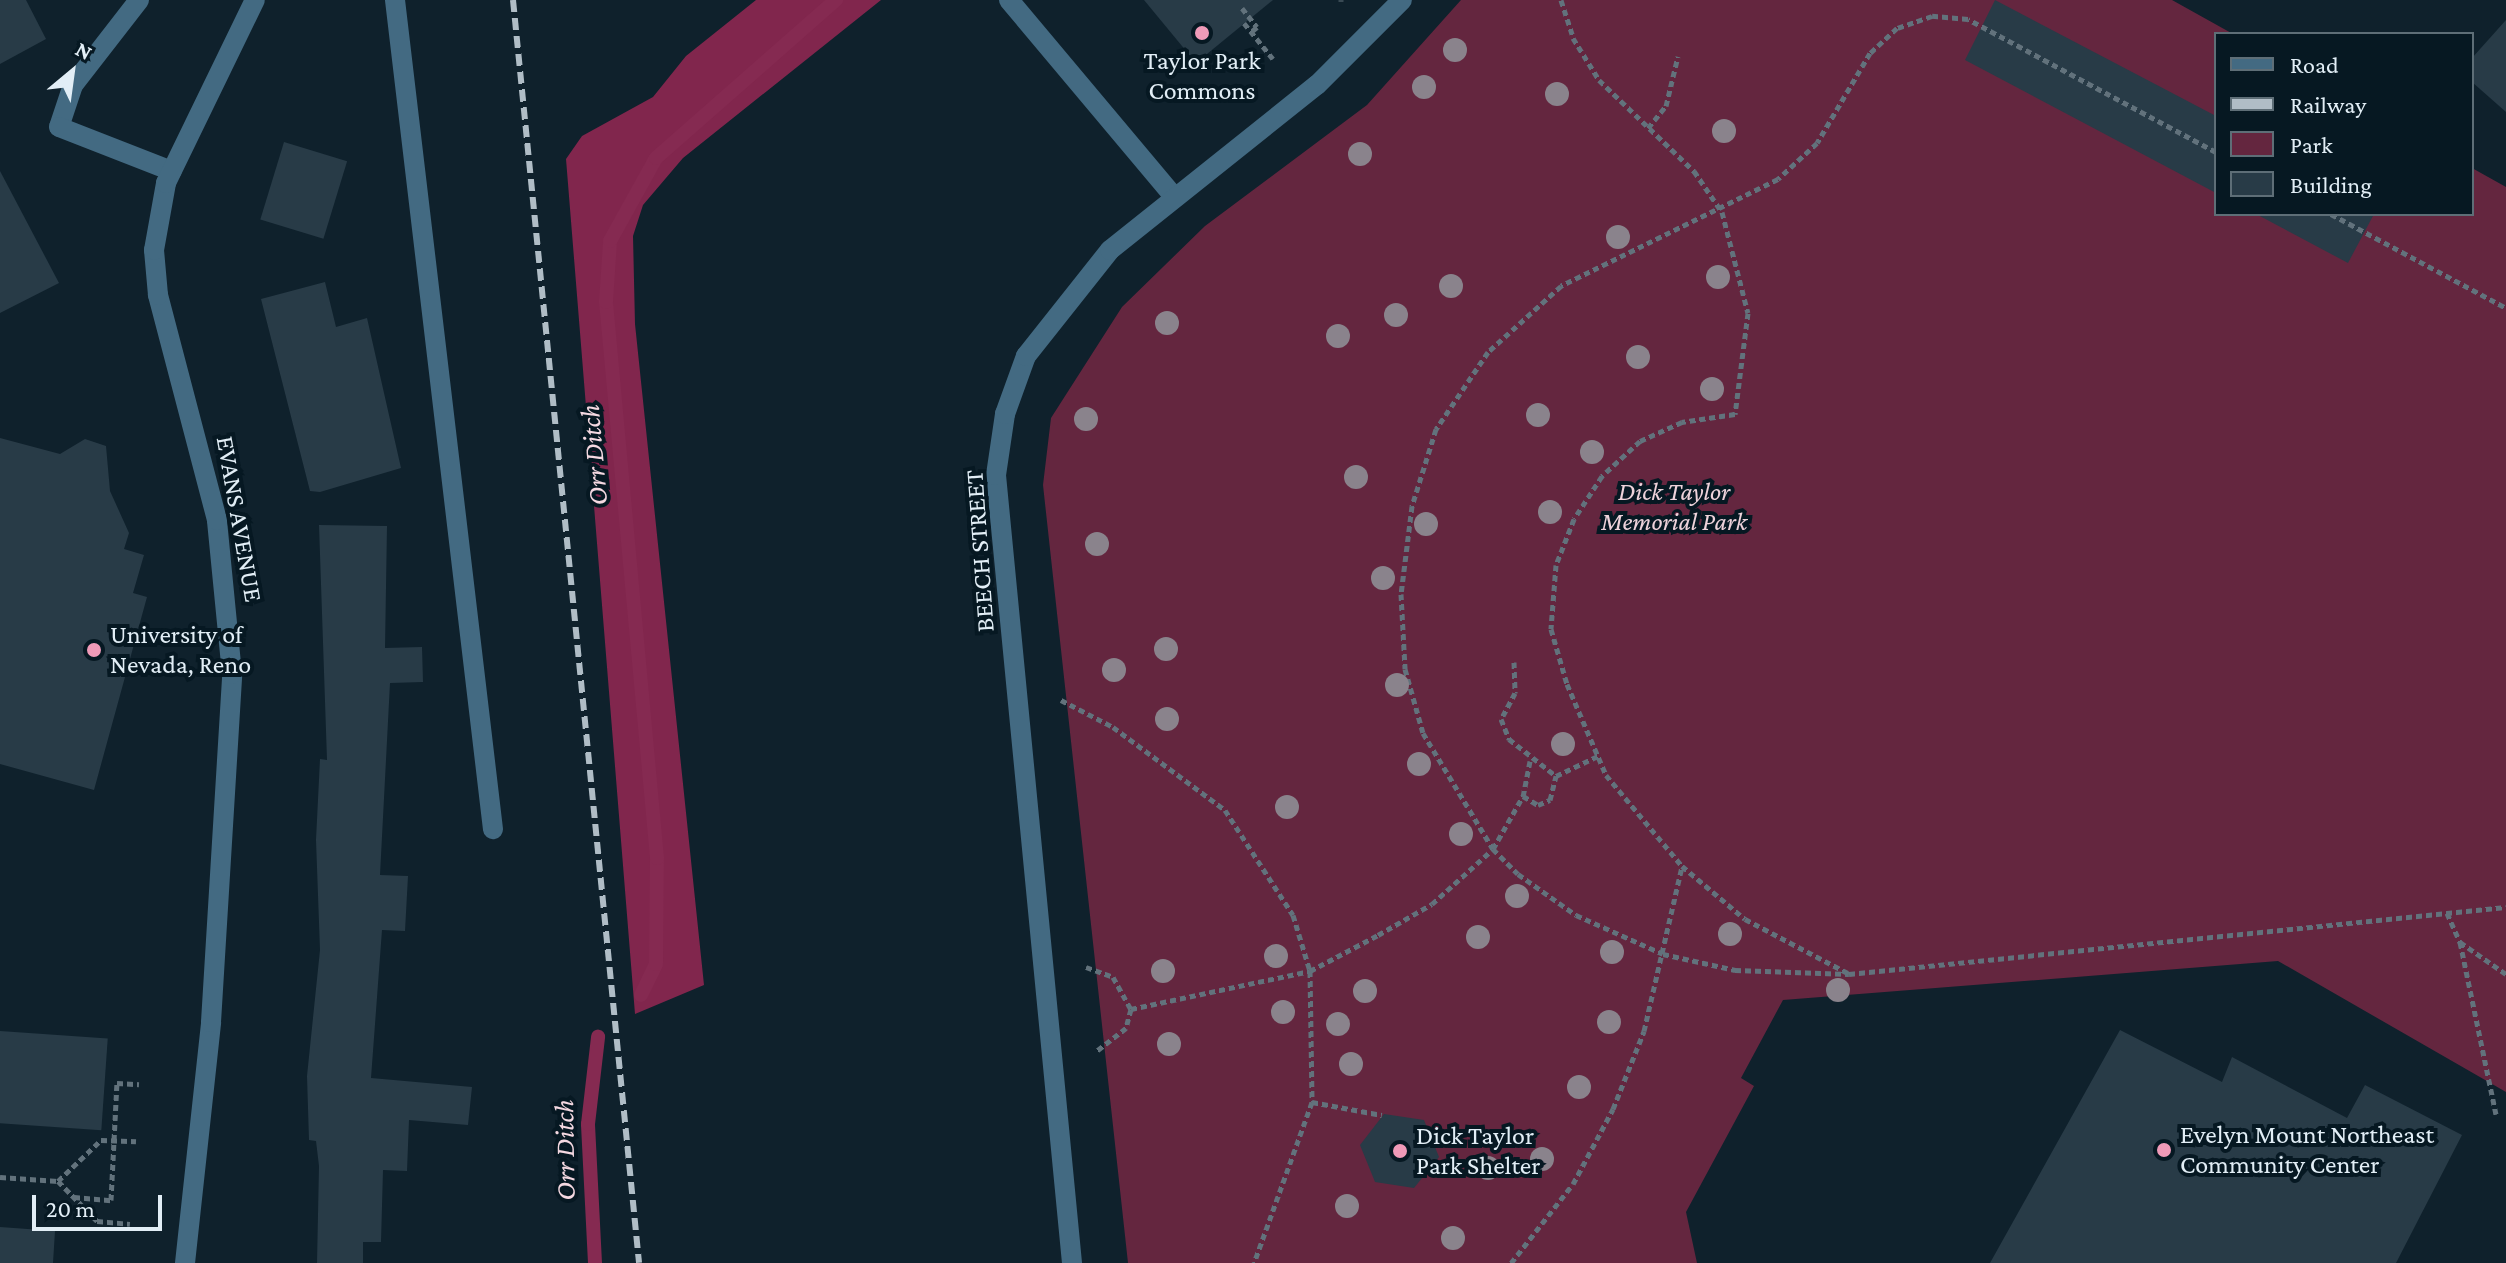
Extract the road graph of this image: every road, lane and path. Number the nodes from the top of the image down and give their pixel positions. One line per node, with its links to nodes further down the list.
1 (139, 0): 14 (street)
2 (255, 0): 14 (street, EVANS AVENUE)
3 (395, 0): 25 (street)
4 (1009, 0): 15 (street)
5 (1402, 0): 15 (street, BEECH STREET)
6 (1561, 0): 12 (path)
7 (1242, 8): 9 (path)
8 (1244, 23): 9 (path)
9 (1251, 32): 11 (path)
10 (1678, 56): 12 (path)
11 (1273, 59)
12 (1648, 128): 16 (path)
13 (2214, 151): 16 (path)
14 (172, 171): 48 (street, EVANS AVENUE)
15 (1175, 198): 49 (street, BEECH STREET)
16 (1722, 212): 21 (path); 26 (path)
17 (2335, 216): 18 (path)
18 (2506, 308)
19 (1514, 662): 22 (path)
20 (1061, 700): 33 (path)
21 (1598, 756): 23 (path); 27 (path)
22 (1530, 761): 23 (path); 24 (path)
23 (1556, 776): 24 (path)
24 (1523, 796): 26 (path)
25 (493, 829)
26 (1493, 849): 31 (path); 33 (path)
27 (1682, 866): 31 (path); 34 (path)
28 (2506, 907): 29 (path)
29 (2447, 913): 30 (path); 34 (path)
30 (2460, 942): 35 (path); 40 (path)
31 (1663, 954): 34 (path); 51 (path)
32 (1086, 967): 36 (path)
33 (1310, 971): 36 (path); 39 (path)
34 (1849, 974)
35 (2506, 974)
36 (1131, 1009): 37 (path)
37 (1095, 1052)
38 (139, 1084): 42 (path)
39 (1312, 1102): 41 (path); 50 (path)
40 (2496, 1114)
41 (1382, 1115)
42 (114, 1140): 43 (path); 45 (path); 46 (path)
43 (136, 1141)
44 (0, 1177): 45 (path)
45 (58, 1181): 46 (path)
46 (74, 1197): 47 (path)
47 (130, 1224)
48 (185, 1263)
49 (1072, 1263)
50 (1254, 1263)
51 (1511, 1263)

